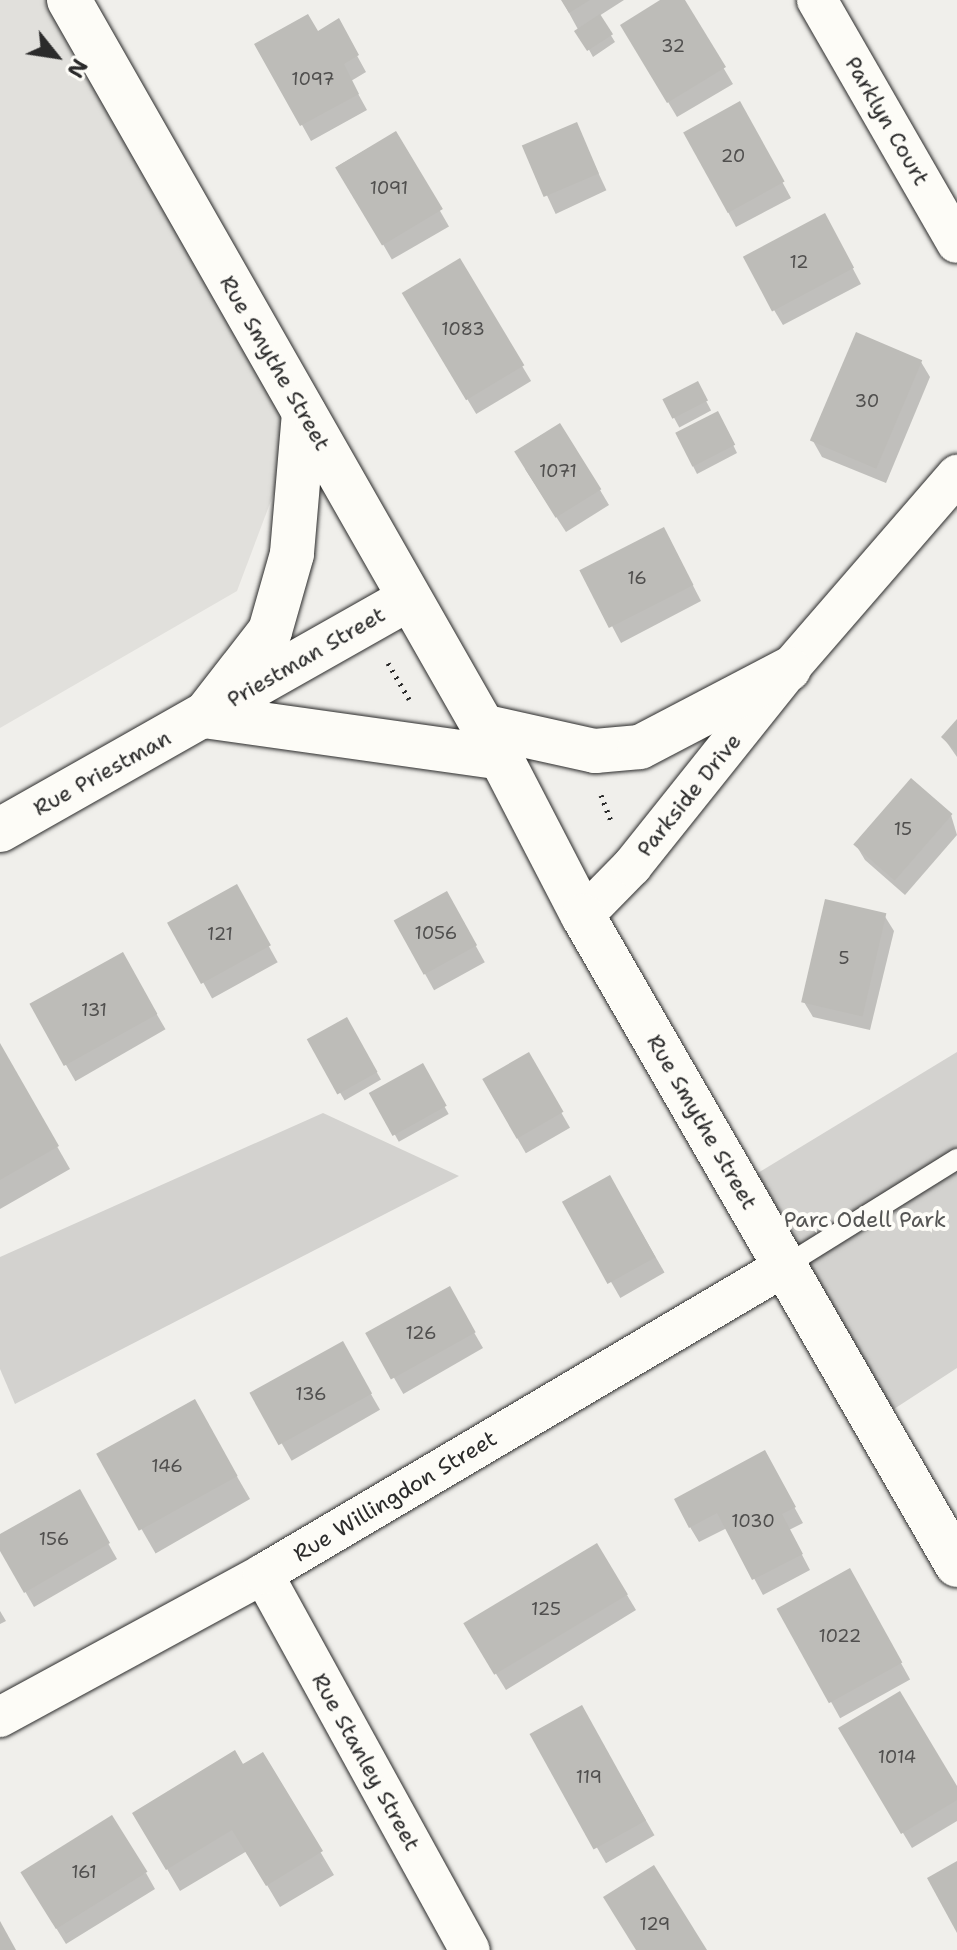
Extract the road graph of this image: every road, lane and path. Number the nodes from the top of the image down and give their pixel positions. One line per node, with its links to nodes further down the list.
1 (69, 0): 4 (main road, Rue Smythe Street)
2 (817, 0): 3 (street, Parklyn Court)
3 (957, 243)
4 (304, 413): 6 (main road, Rue Smythe Street); 8 (main road)
5 (957, 475): 7 (street, Parkside Drive)
6 (409, 599): 8 (main road, Priestman Street); 9 (main road, Rue Smythe Street)
7 (789, 669): 9 (main road); 13 (street, Parkside Drive)
8 (204, 716): 9 (main road); 11 (main road, Rue Priestman)
9 (492, 742): 13 (main road, Rue Smythe Street)
10 (600, 792): 12 (path)
11 (0, 830)
12 (616, 835)
13 (583, 916): 15 (main road, Rue Smythe Street)
14 (957, 1159): 15 (lane)
15 (785, 1266): 16 (main road, Rue Smythe Street); 17 (street, Rue Willingdon Street)
16 (957, 1565)
17 (263, 1574): 18 (street, Rue Willingdon Street); 19 (street, Rue Stanley Street)
18 (0, 1717)
19 (470, 1950)

